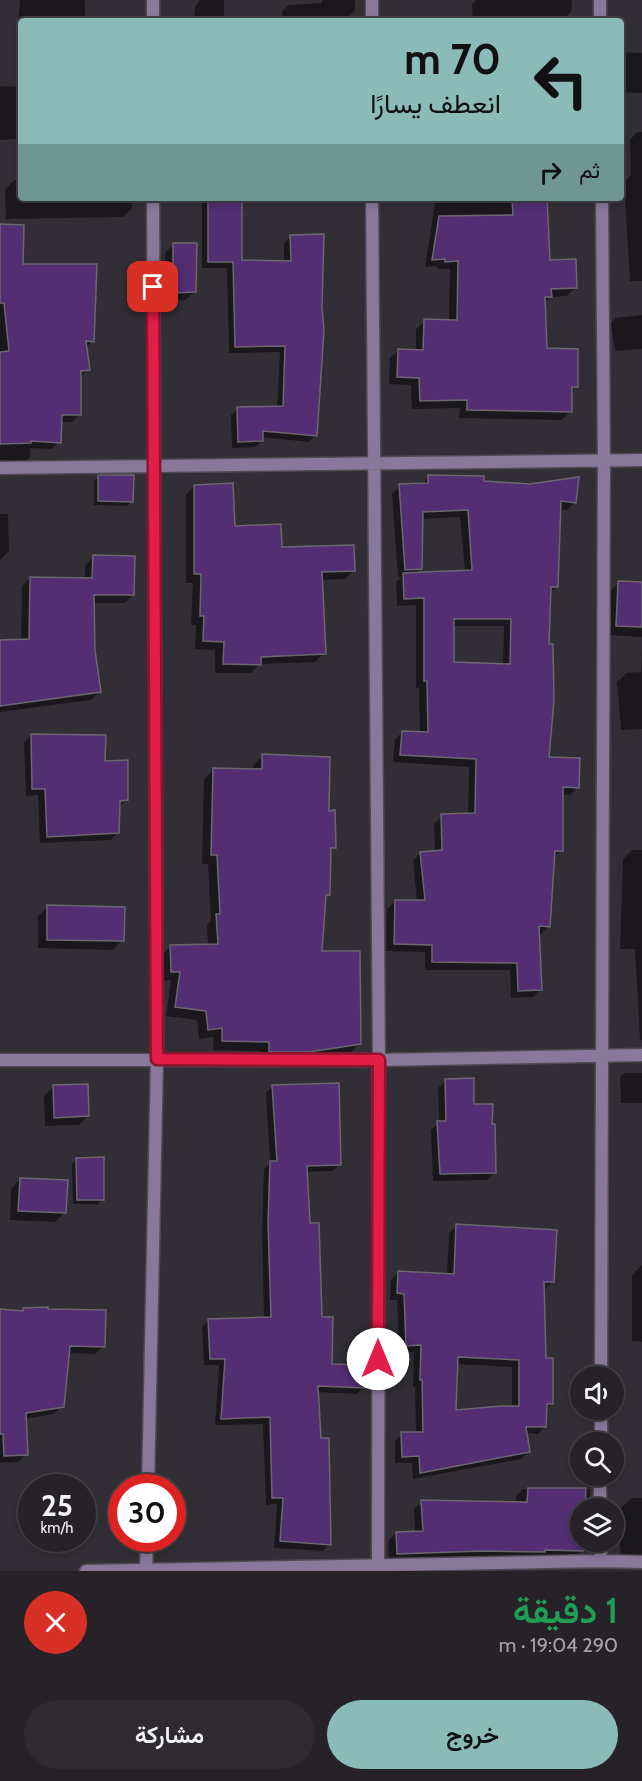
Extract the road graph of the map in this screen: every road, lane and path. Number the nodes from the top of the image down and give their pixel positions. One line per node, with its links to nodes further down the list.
1 (153, 0): 4 (street)
2 (372, 0): 5 (street)
3 (600, 0): 6 (street)
4 (153, 18)
5 (372, 18)
6 (600, 18)
7 (153, 201): 13 (street)
8 (372, 201): 12 (street)
9 (602, 201): 10 (street)
10 (604, 460): 11 (street); 12 (street); 15 (street)
11 (642, 460)
12 (373, 462): 13 (street); 19 (street)
13 (154, 465): 14 (street); 17 (street)
14 (0, 468)
15 (603, 1054): 16 (street); 19 (street); 20 (street)
16 (642, 1054)
17 (157, 1059): 18 (street); 19 (street); 21 (street)
18 (0, 1060)
19 (379, 1060): 26 (street)
20 (601, 1366)
21 (148, 1474)
22 (147, 1552): 27 (street)
23 (601, 1552): 24 (street)
24 (601, 1561): 25 (street); 26 (street)
25 (642, 1562)
26 (378, 1566): 27 (street)
27 (146, 1570): 28 (street)
28 (86, 1571)

